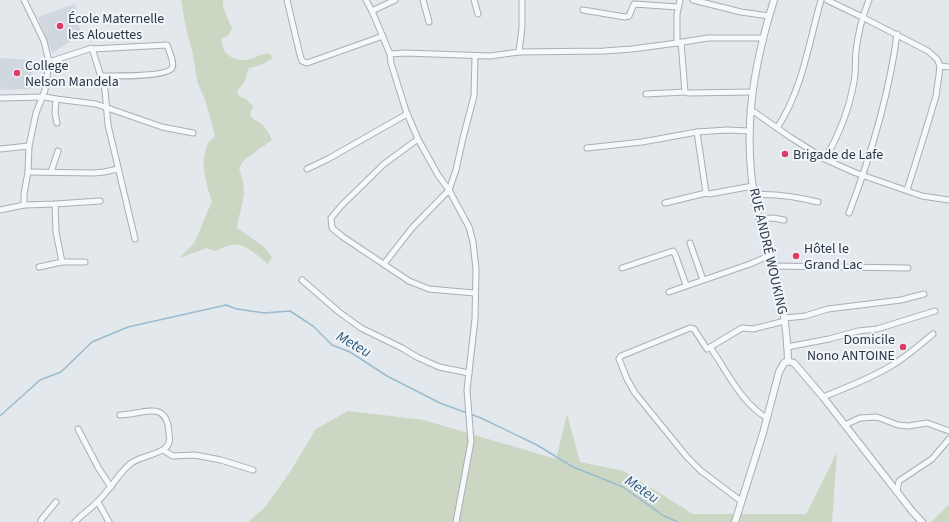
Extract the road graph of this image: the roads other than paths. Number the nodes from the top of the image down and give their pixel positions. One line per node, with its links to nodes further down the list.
1 (24, 0): 29 (street)
2 (287, 0): 22 (street)
3 (366, 0): 16 (street)
4 (395, 0): 16 (street)
5 (423, 0): 20 (street)
6 (474, 0): 17 (street)
7 (522, 0): 26 (street)
8 (680, 0): 14 (street)
9 (693, 0): 18 (street)
10 (774, 0): 18 (street, RUE ANDRÉ WOUKING)
11 (821, 0): 43 (street)
12 (827, 0): 19 (street)
13 (869, 0): 19 (street)
14 (678, 7): 15 (street); 24 (street)
15 (583, 10)
16 (372, 11): 22 (street)
17 (478, 14)
18 (769, 16): 23 (street, RUE ANDRÉ WOUKING)
19 (862, 17): 21 (street); 52 (street)
20 (429, 22)
21 (897, 34): 30 (street); 57 (street)
22 (383, 36): 27 (street)
23 (762, 38): 24 (street); 34 (street, RUE ANDRÉ WOUKING)
24 (679, 43): 26 (street); 33 (street)
25 (92, 50): 29 (street); 32 (street); 32 (street)
26 (519, 52): 28 (street)
27 (390, 54): 28 (street); 41 (street)
28 (475, 56): 59 (street)
29 (49, 62): 37 (street)
30 (940, 66): 31 (street); 60 (street)
31 (949, 67)
32 (101, 76): 39 (street)
33 (685, 92): 34 (street); 35 (street)
34 (752, 92): 40 (street, RUE ANDRÉ WOUKING)
35 (646, 94)
36 (0, 98): 37 (street)
37 (42, 98): 38 (street); 48 (street)
38 (56, 99): 39 (street); 42 (street)
39 (106, 107): 46 (street); 53 (street)
40 (750, 109): 43 (street); 44 (street, RUE ANDRÉ WOUKING)
41 (407, 114): 47 (street); 54 (street)
42 (56, 123)
43 (777, 128): 52 (street)
44 (749, 131): 45 (street); 58 (street, RUE ANDRÉ WOUKING)
45 (697, 132): 49 (street); 61 (street)
46 (193, 133)
47 (418, 139): 59 (street); 78 (street)
48 (29, 146): 50 (street); 55 (street)
49 (587, 148)
50 (0, 149)
51 (58, 151): 56 (street)
52 (825, 159): 57 (street)
53 (118, 169): 56 (street); 73 (street)
54 (307, 169)
55 (28, 172): 56 (street); 68 (street)
56 (51, 172)
57 (863, 175): 60 (street); 70 (street)
58 (753, 186): 61 (street); 62 (street, RUE ANDRÉ WOUKING)
59 (449, 190): 78 (street); 87 (street)
60 (907, 190): 63 (street)
61 (706, 193): 66 (street)
62 (754, 195): 65 (street); 71 (street, RUE ANDRÉ WOUKING)
63 (949, 200)
64 (100, 201): 67 (street)
65 (818, 202)
66 (665, 203)
67 (55, 204): 68 (street); 76 (street)
68 (24, 205): 69 (street)
69 (0, 210)
70 (849, 213)
71 (759, 219): 72 (street); 75 (street, RUE ANDRÉ WOUKING)
72 (784, 220)
73 (135, 239)
74 (690, 243): 84 (street)
75 (770, 255): 79 (street, RUE ANDRÉ WOUKING); 84 (street)
76 (62, 262): 77 (street); 80 (street)
77 (85, 262)
78 (384, 264): 87 (street)
79 (774, 266): 82 (street); 90 (street, RUE ANDRÉ WOUKING)
80 (39, 267)
81 (622, 268): 85 (street)
82 (908, 268)
83 (302, 280): 95 (street)
84 (703, 280): 85 (street)
85 (686, 285): 86 (street)
86 (669, 292)
87 (474, 293): 95 (street)
88 (924, 294): 90 (street)
89 (935, 311): 93 (street)
90 (785, 319): 92 (street); 93 (street, RUE ANDRÉ WOUKING)
91 (933, 334): 96 (street)
92 (710, 347): 98 (street); 107 (street)
93 (787, 347): 94 (street, RUE ANDRÉ WOUKING)
94 (788, 361): 96 (street); 98 (street)
95 (469, 373): 113 (street)
96 (823, 398): 99 (street)
97 (120, 415): 103 (street)
98 (767, 418): 107 (street)
99 (845, 425): 101 (street); 106 (street)
100 (78, 429): 105 (street)
101 (949, 431)
102 (949, 439): 106 (street)
103 (163, 450): 104 (street); 105 (street)
104 (253, 470)
105 (111, 487): 109 (street)
106 (897, 492): 115 (street)
107 (741, 501): 114 (street)
108 (56, 502): 110 (street)
109 (98, 502): 111 (street); 112 (street)
110 (40, 522)
111 (76, 522)
112 (109, 522)
113 (456, 522)
114 (735, 522)
115 (922, 522)

